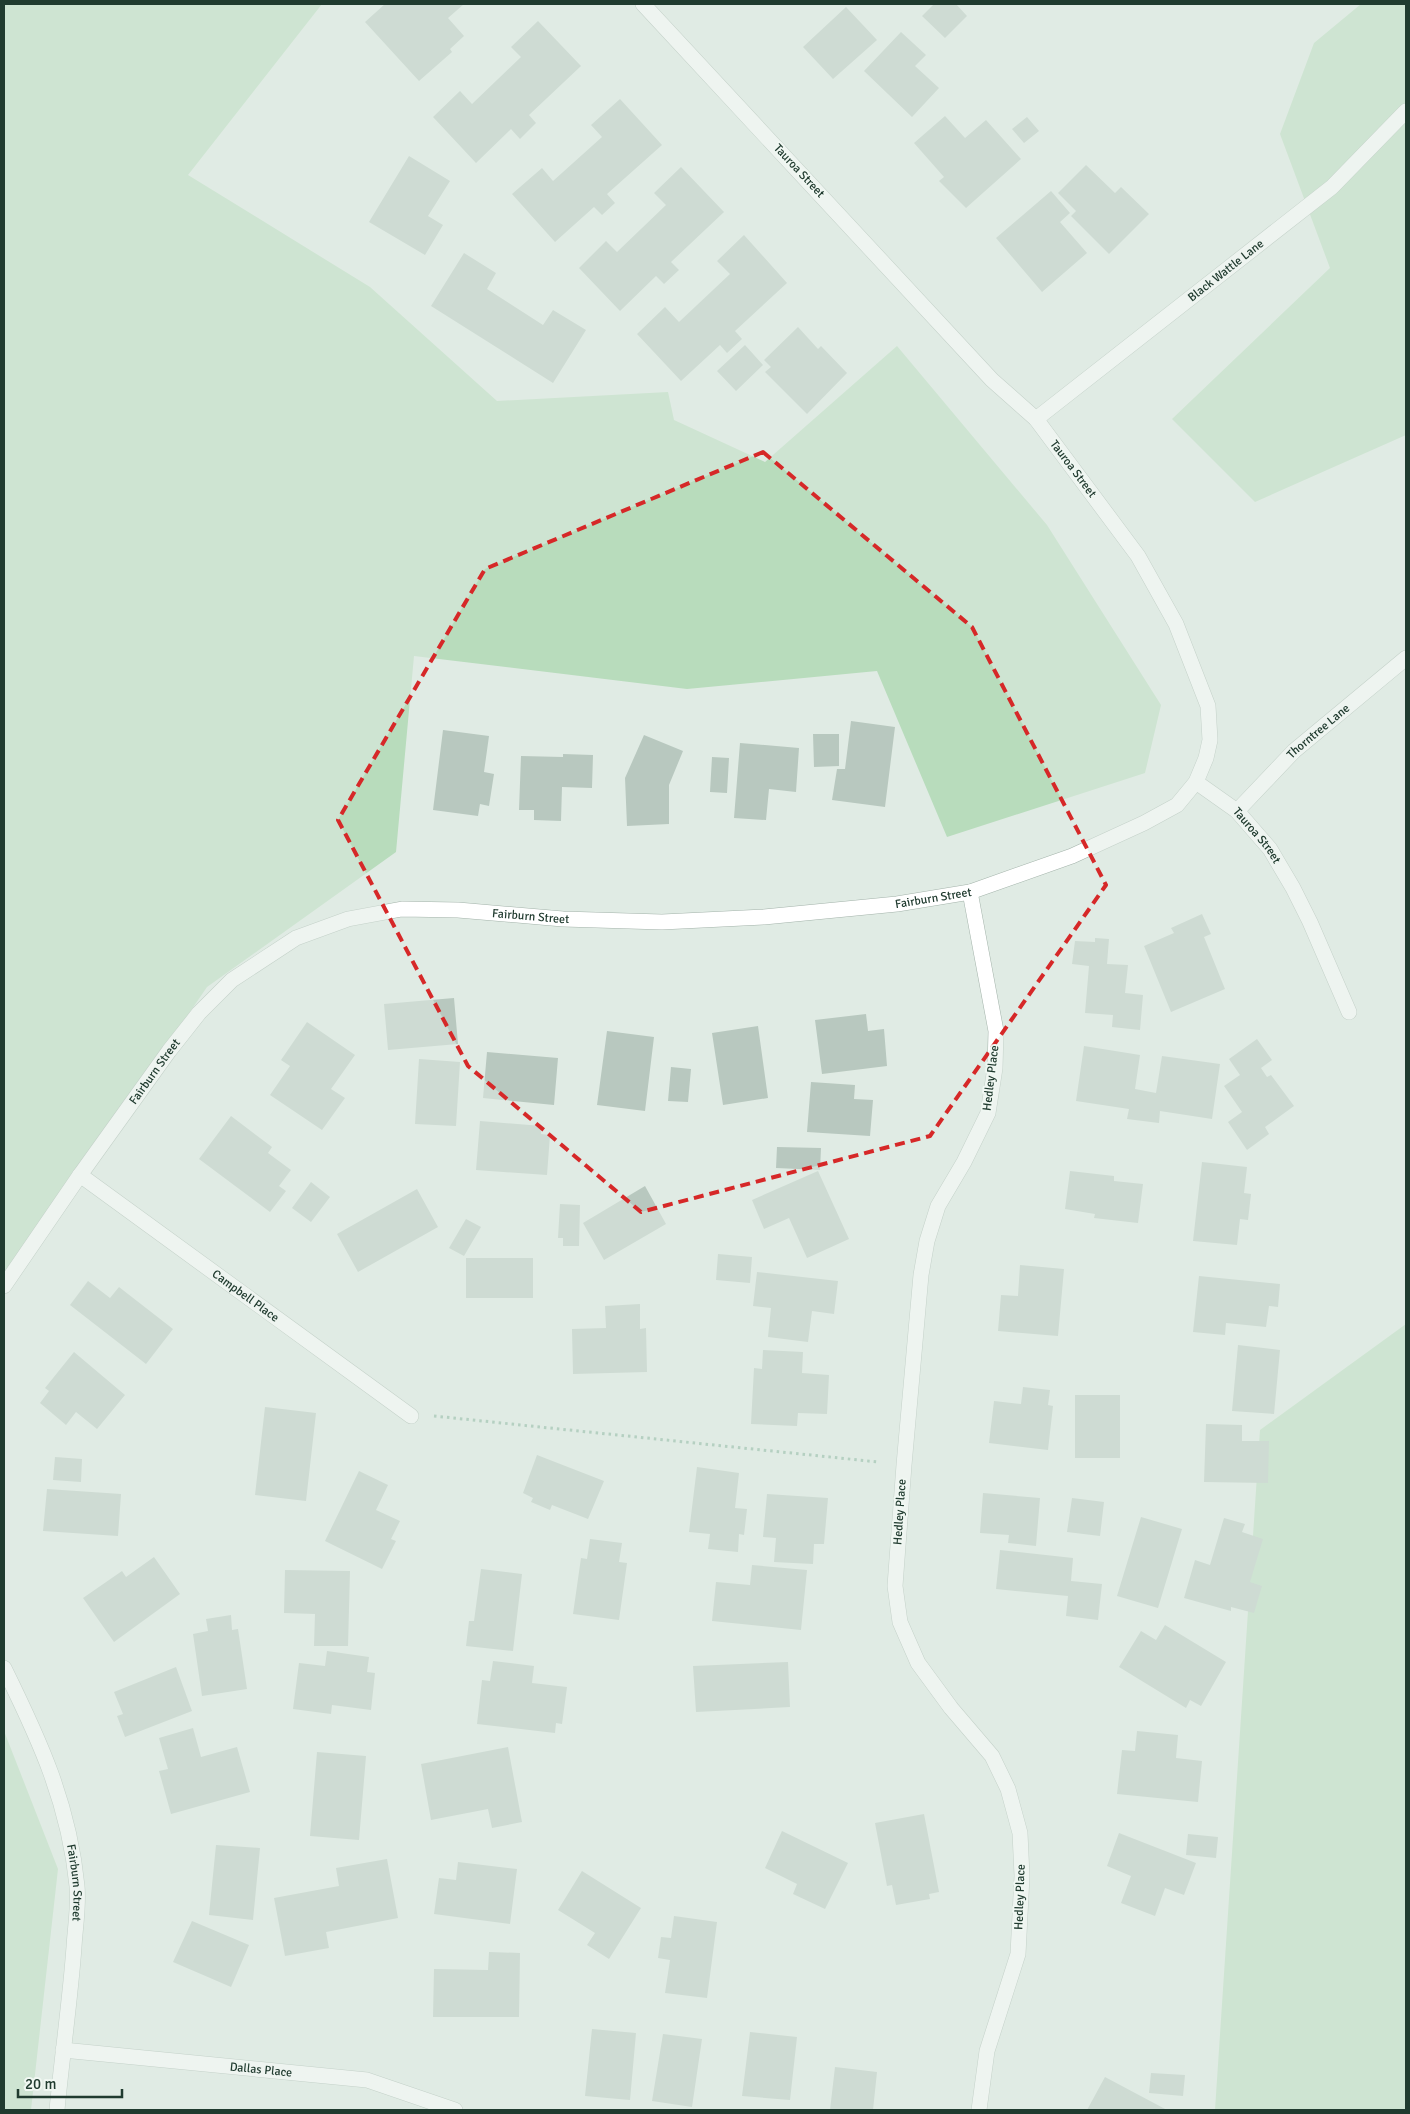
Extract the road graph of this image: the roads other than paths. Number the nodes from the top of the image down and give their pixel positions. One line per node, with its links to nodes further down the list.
1 (642, 4): 3 (street, Tauroa Street)
2 (1406, 111): 3 (street, Black Wattle Lane)
3 (1036, 420): 5 (street, Tauroa Street)
4 (1406, 658): 6 (street, Thorntree Lane)
5 (1196, 782): 6 (street, Tauroa Street); 7 (street, Fairburn Street)
6 (1237, 811): 8 (street, Tauroa Street)
7 (970, 892): 9 (street, Fairburn Street); 16 (street, Hedley Place)
8 (1349, 1012)
9 (80, 1175): 10 (street, Fairburn Street); 11 (street, Campbell Place)
10 (4, 1286)
11 (411, 1416)
12 (4, 1668): 13 (street, Fairburn Street)
13 (63, 2050): 14 (street, Fairburn Street); 15 (street, Dallas Place)
14 (57, 2110)
15 (455, 2110)
16 (979, 2110)

